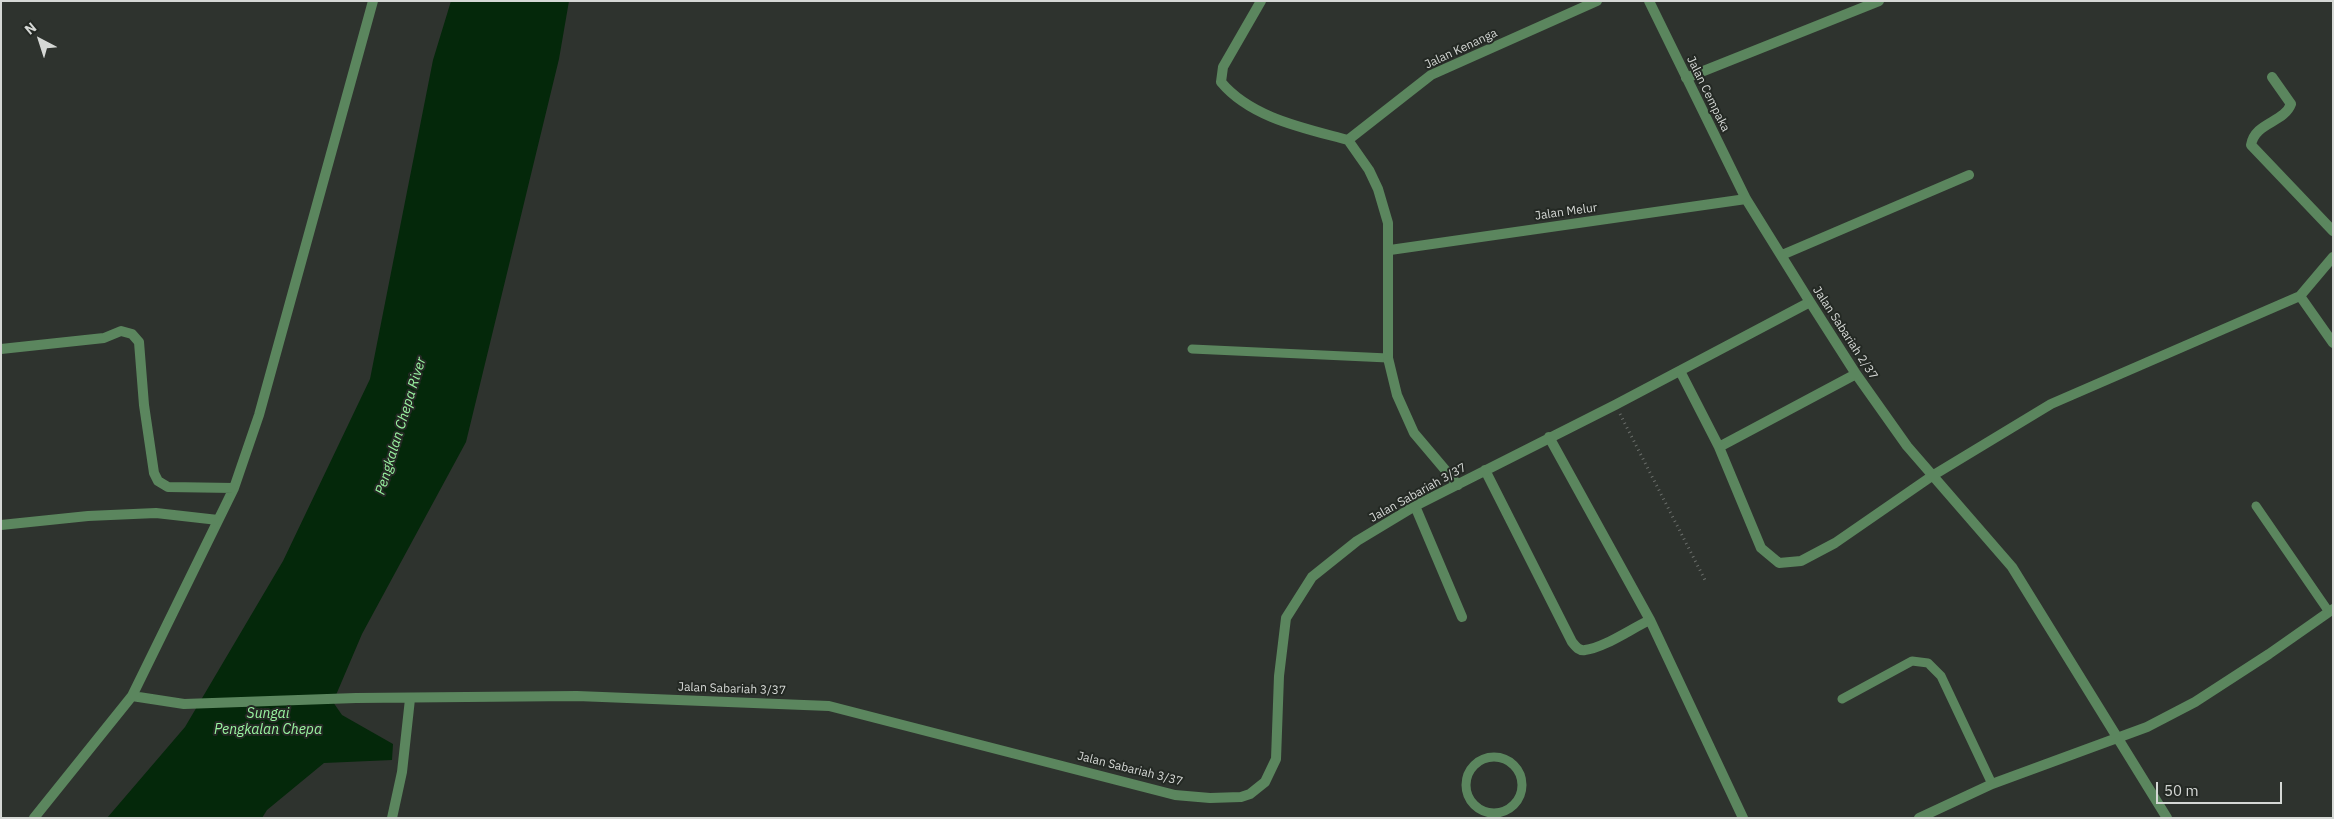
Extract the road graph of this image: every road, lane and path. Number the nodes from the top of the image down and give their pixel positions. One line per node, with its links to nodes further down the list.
1 (373, 1): 29 (street)
2 (1261, 1): 8 (street)
3 (1596, 1): 8 (street, Jalan Kenanga)
4 (1649, 1): 7 (street, Jalan Cempaka)
5 (1879, 1): 7 (street)
6 (2272, 76): 11 (street)
7 (1686, 78): 10 (street, Jalan Cempaka)
8 (1348, 140): 12 (street)
9 (1969, 175): 13 (street)
10 (1746, 199): 12 (street, Jalan Melur); 13 (street, Jalan Sabariah 2/37)
11 (2333, 231)
12 (1390, 250): 20 (street)
13 (1782, 255): 16 (street, Jalan Sabariah 2/37)
14 (2333, 257): 15 (street)
15 (2300, 296): 17 (street); 27 (street)
16 (1810, 302): 21 (street, Jalan Sabariah 3/37); 22 (street, Jalan Sabariah 2/37)
17 (2333, 343)
18 (1, 349): 29 (street)
19 (1192, 350): 20 (lane)
20 (1388, 358): 28 (street)
21 (1680, 372): 23 (street, Jalan Sabariah 3/37); 25 (street)
22 (1856, 374): 25 (street); 27 (street, Jalan Sabariah 2/37)
23 (1615, 405): 24 (street, Jalan Sabariah 3/37); 34 (path)
24 (1549, 437): 26 (street, Jalan Sabariah 3/37); 37 (street)
25 (1719, 447): 27 (street)
26 (1485, 470): 28 (street, Jalan Sabariah 3/37); 37 (street)
27 (1932, 476): 41 (street, Jalan Sabariah 2/37)
28 (1458, 484): 30 (street, Jalan Sabariah 3/37)
29 (234, 488): 32 (street)
30 (1415, 506): 36 (street); 39 (street, Jalan Sabariah 3/37)
31 (2256, 506): 35 (lane)
32 (218, 520): 33 (street); 38 (street)
33 (1, 525)
34 (1706, 582)
35 (2331, 610): 41 (street)
36 (1462, 617)
37 (1650, 620): 46 (street)
38 (132, 696): 39 (street, Jalan Sabariah 3/37); 44 (street)
39 (410, 698): 45 (street)
40 (1842, 699): 42 (lane)
41 (2118, 737): 42 (street); 48 (street, Jalan Sabariah 2/37)
42 (1992, 784): 47 (street)
43 (1493, 816): 43 (lane)
44 (34, 818)
45 (392, 818)
46 (1743, 818)
47 (1919, 818)
48 (2167, 818)

